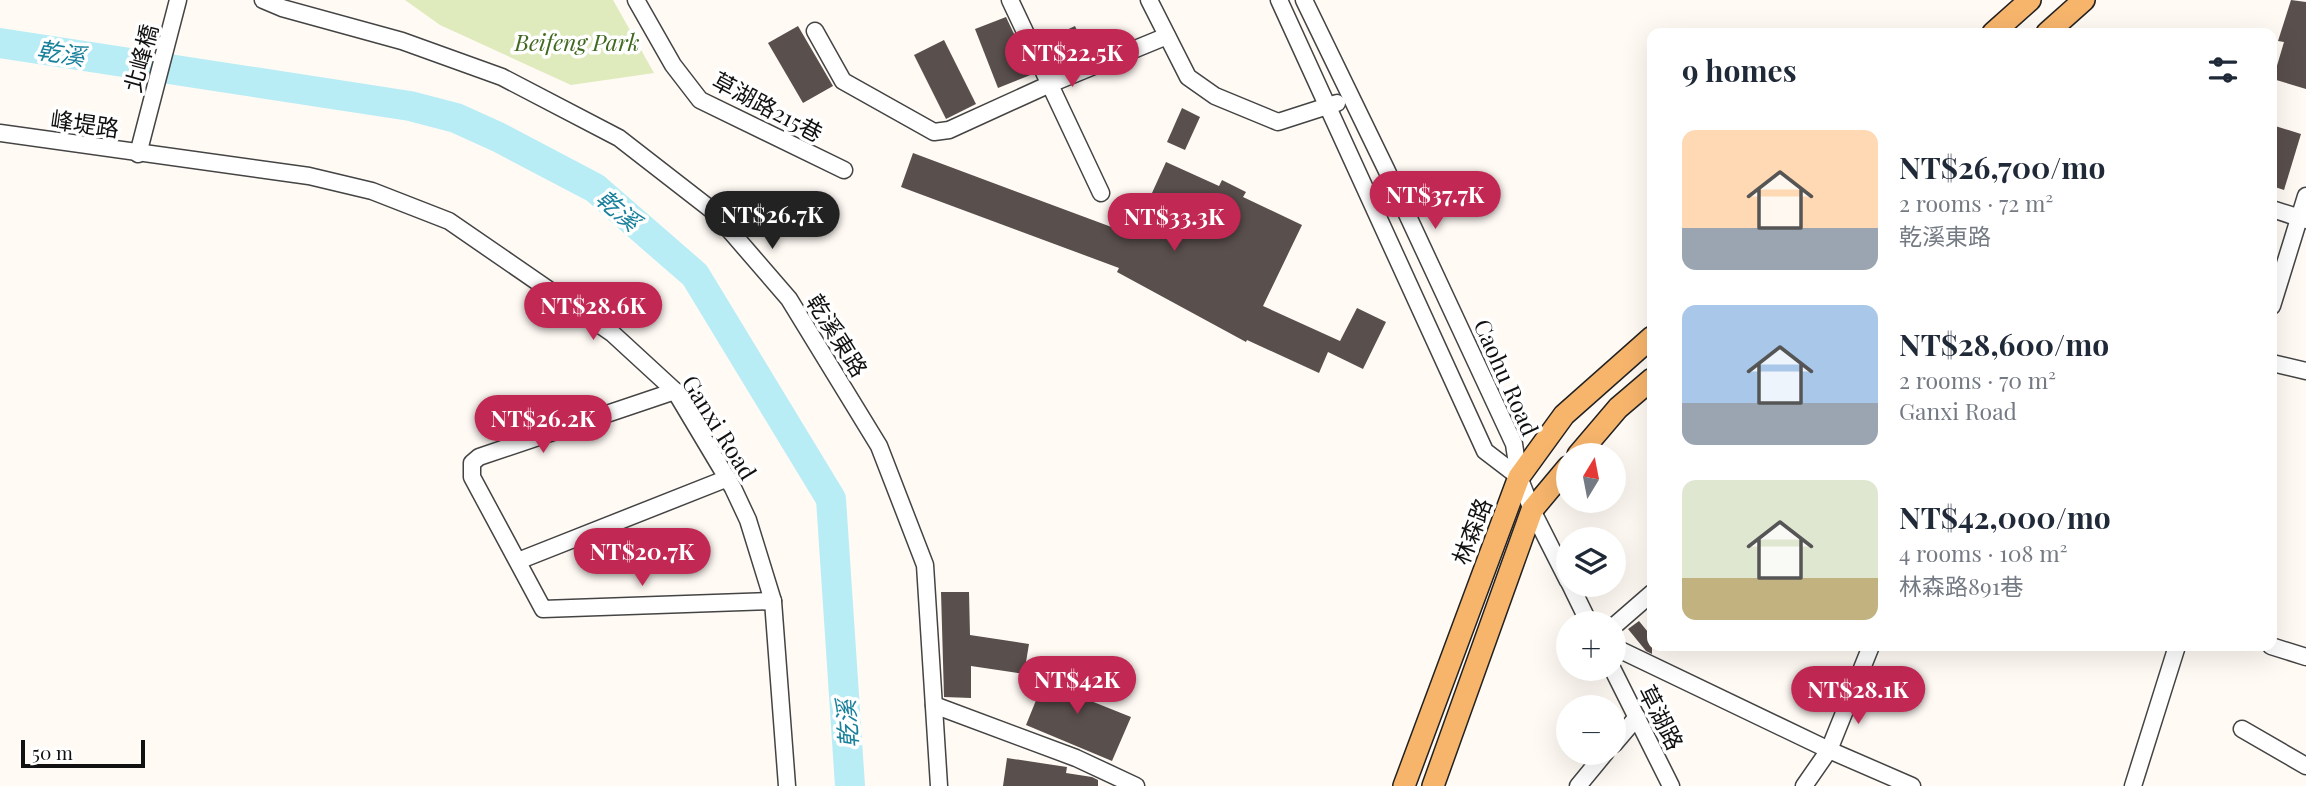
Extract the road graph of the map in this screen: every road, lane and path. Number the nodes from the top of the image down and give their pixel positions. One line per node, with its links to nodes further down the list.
1 (178, 0): 18 (street, 北峰橋)
2 (263, 0): 10 (street, 乾溪東路)
3 (636, 0): 21 (street, 草湖路215巷)
4 (1010, 0): 15 (street)
5 (1149, 0): 14 (street)
6 (1279, 0): 17 (street, Caohu Road)
7 (1304, 0): 16 (street, Caohu Road)
8 (2030, 0): 11 (main road)
9 (2084, 0): 12 (main road)
10 (280, 4): 48 (street, 乾溪東路)
11 (1999, 28)
12 (2053, 28)
13 (815, 31): 15 (street)
14 (1167, 36): 15 (street); 17 (street)
15 (1050, 84): 22 (street)
16 (1351, 100): 17 (street); 33 (street, Caohu Road)
17 (1329, 106): 33 (street, Caohu Road)
18 (145, 128): 20 (street, 峰堤路)
19 (0, 134): 20 (street, 峰堤路)
20 (138, 154): 31 (street, Ganxi Road)
21 (844, 170)
22 (1101, 193)
23 (2306, 196): 25 (street)
24 (2277, 210): 25 (street)
25 (2303, 218): 26 (street)
26 (2277, 292)
27 (1647, 341): 33 (main road, 林森路)
28 (2277, 364): 29 (street)
29 (2306, 371)
30 (1647, 383): 32 (main road)
31 (675, 391): 34 (street, Ganxi Road); 38 (street)
32 (1588, 443)
33 (1520, 477): 36 (street); 58 (main road, 林森路)
34 (728, 478): 38 (street); 40 (street, Ganxi Road)
35 (1556, 481): 36 (main road)
36 (1532, 510): 37 (street); 59 (main road)
37 (1556, 557)
38 (518, 561): 40 (street)
39 (1647, 597): 41 (street)
40 (773, 601): 55 (street, Ganxi Road)
41 (1626, 616)
42 (2277, 648): 46 (street)
43 (1869, 651): 52 (street)
44 (2175, 651): 64 (street)
45 (1626, 653): 52 (street)
46 (2306, 657)
47 (1619, 681): 49 (street, 草湖路)
48 (934, 705): 56 (street, 乾溪東路); 57 (street)
49 (1637, 717): 51 (street); 61 (street, 草湖路)
50 (2242, 729): 54 (street)
51 (1626, 730)
52 (1829, 750): 62 (street); 63 (street)
53 (1595, 765): 60 (street)
54 (2306, 766)
55 (787, 786)
56 (939, 786)
57 (1136, 786)
58 (1404, 786)
59 (1433, 786)
60 (1578, 786)
61 (1671, 786)
62 (1804, 786)
63 (1913, 786)
64 (2133, 786)

